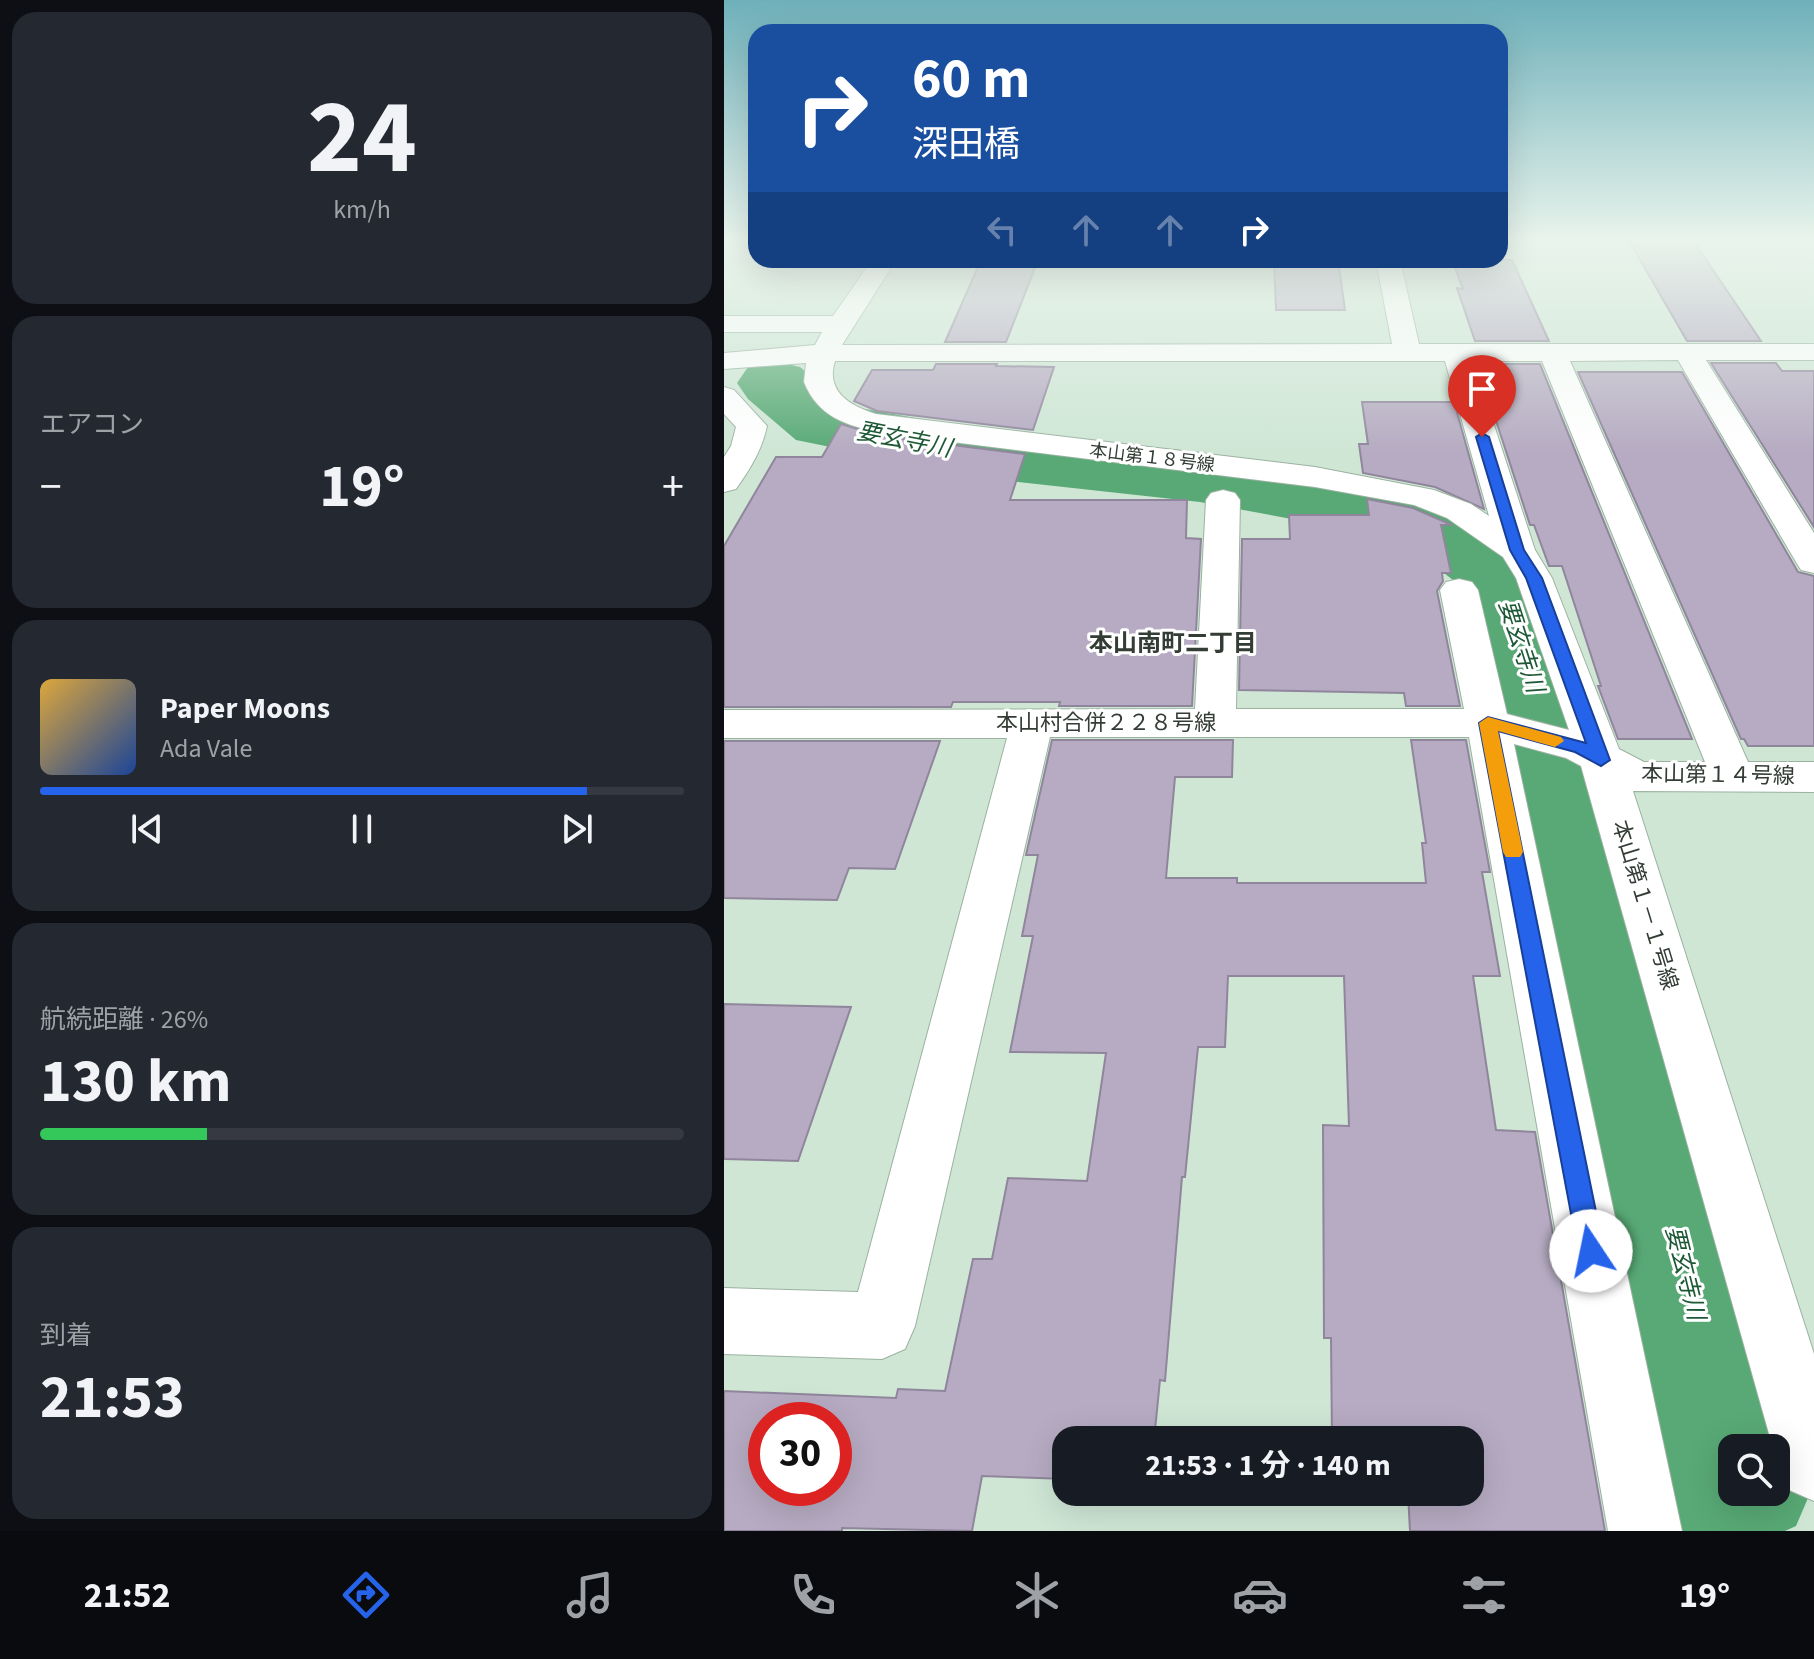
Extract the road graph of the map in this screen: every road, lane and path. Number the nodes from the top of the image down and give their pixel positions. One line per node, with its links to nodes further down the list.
1 (852, 310): 4 (street)
2 (1398, 310): 5 (street)
3 (724, 324): 4 (street)
4 (843, 324): 10 (street)
5 (1407, 352): 6 (street); 10 (street)
6 (1456, 352): 7 (street); 15 (street, 本山第１－１号線)
7 (1552, 352): 8 (street); 23 (street)
8 (1687, 352): 9 (street); 16 (street)
9 (1814, 352)
10 (823, 353): 11 (street); 15 (street, 本山第１８号線)
11 (724, 361)
12 (724, 396): 13 (street)
13 (724, 482)
14 (1223, 500): 19 (street)
15 (1517, 550): 22 (street, 本山第１－１号線)
16 (1814, 562)
17 (1459, 590): 21 (street)
18 (1032, 723): 19 (street, 本山村合併２２８号線); 20 (street, 本山村合併２２８号線); 25 (street)
19 (1215, 723): 21 (street, 本山村合併２２８号線)
20 (724, 724)
21 (1496, 725): 22 (street, 本山村合併２２８号線); 27 (street)
22 (1591, 754): 23 (street, 本山第１４号線); 26 (street, 本山第１－１号線)
23 (1733, 777): 24 (street, 本山第１４号線)
24 (1814, 777)
25 (724, 1321)
26 (1814, 1465)
27 (1645, 1531)

